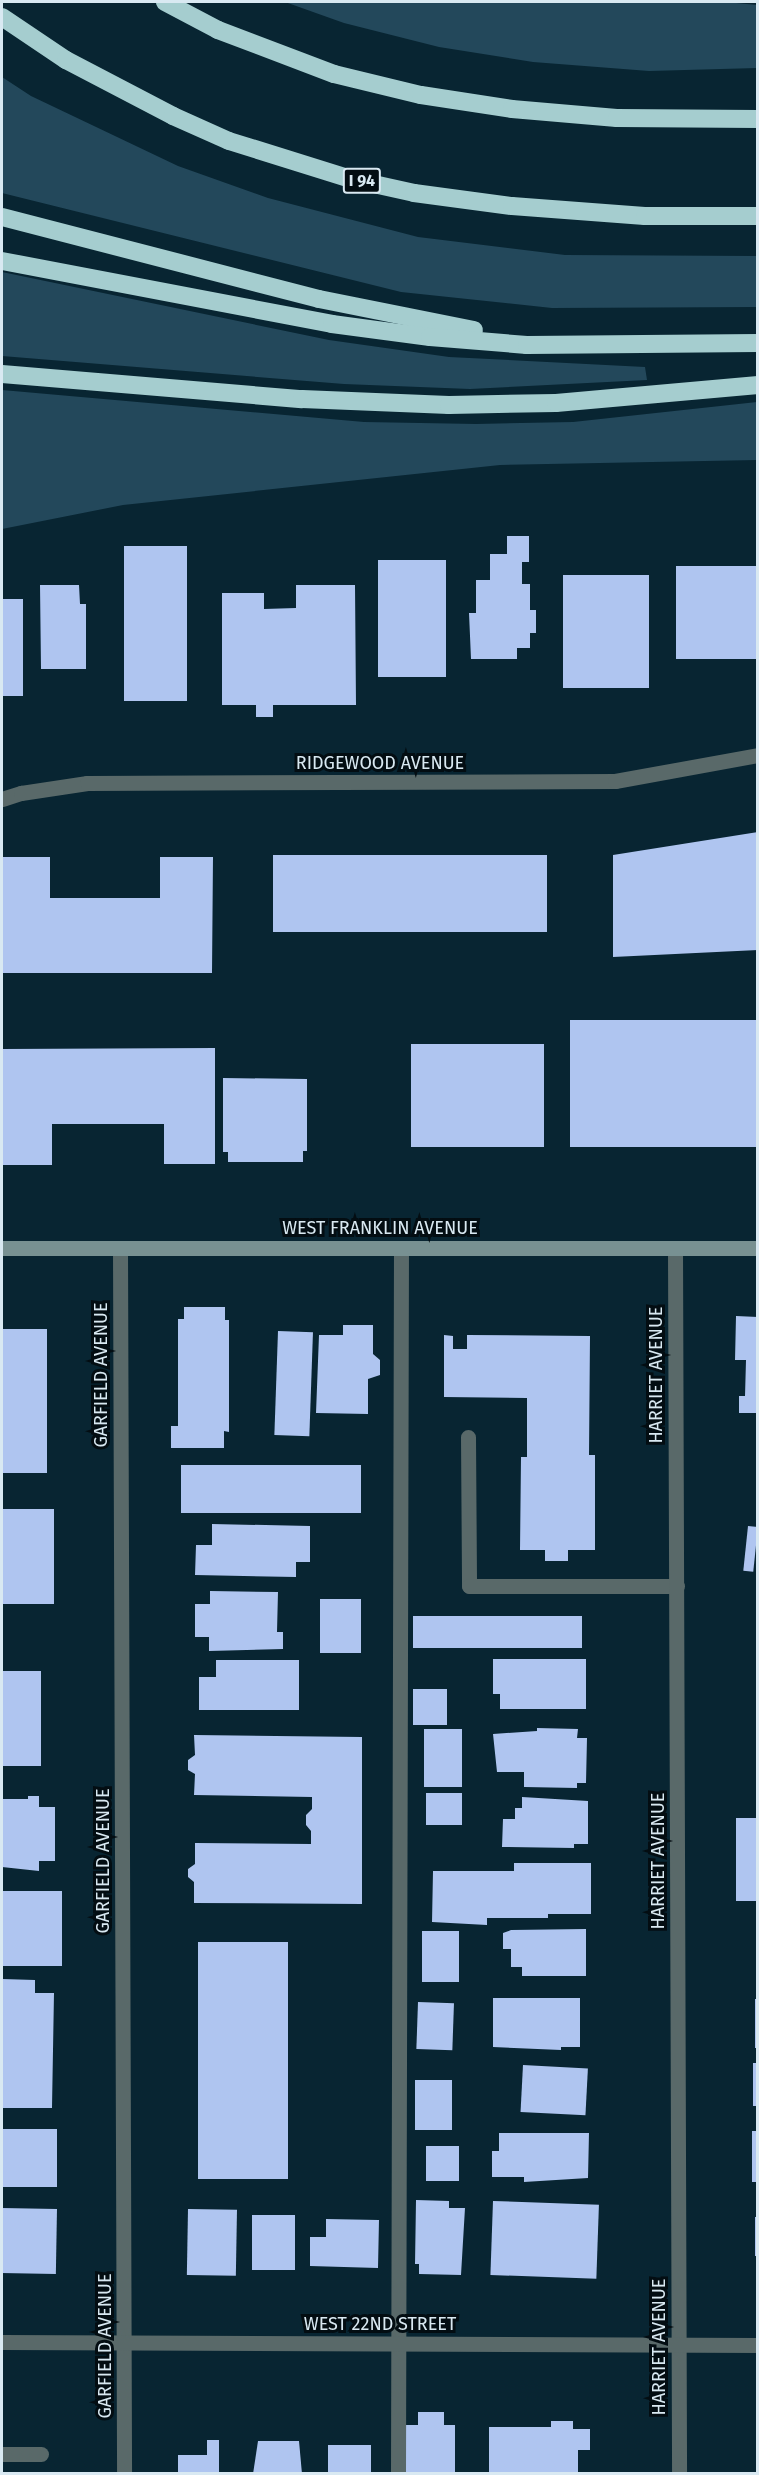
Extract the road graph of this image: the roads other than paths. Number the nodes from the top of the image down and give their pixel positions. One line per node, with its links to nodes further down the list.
1 (165, 2): 3 (highway)
2 (2, 16): 4 (highway, I 94)
3 (758, 119)
4 (758, 216)
5 (2, 217): 8 (highway)
6 (2, 261): 8 (highway)
7 (758, 344): 8 (highway)
8 (625, 345)
9 (2, 374): 10 (highway)
10 (758, 385)
11 (758, 755): 12 (street, RIDGEWOOD AVENUE)
12 (2, 800)
13 (2, 1248): 14 (main road, WEST FRANKLIN AVENUE)
14 (120, 1248): 15 (main road, WEST FRANKLIN AVENUE); 20 (street, GARFIELD AVENUE)
15 (401, 1248): 16 (main road, WEST FRANKLIN AVENUE); 22 (street)
16 (675, 1248): 17 (main road, WEST FRANKLIN AVENUE); 19 (street, HARRIET AVENUE)
17 (758, 1248)
18 (468, 1437): 19 (street)
19 (676, 1586): 23 (street, HARRIET AVENUE)
20 (125, 2341): 21 (street, WEST 22ND STREET); 22 (street, WEST 22ND STREET); 27 (street, GARFIELD AVENUE)
21 (2, 2342)
22 (398, 2343): 23 (street, WEST 22ND STREET); 28 (street)
23 (679, 2344): 24 (street, WEST 22ND STREET); 29 (street, HARRIET AVENUE)
24 (758, 2345)
25 (2, 2454): 26 (street)
26 (41, 2454)
27 (124, 2474)
28 (398, 2474)
29 (679, 2474)

